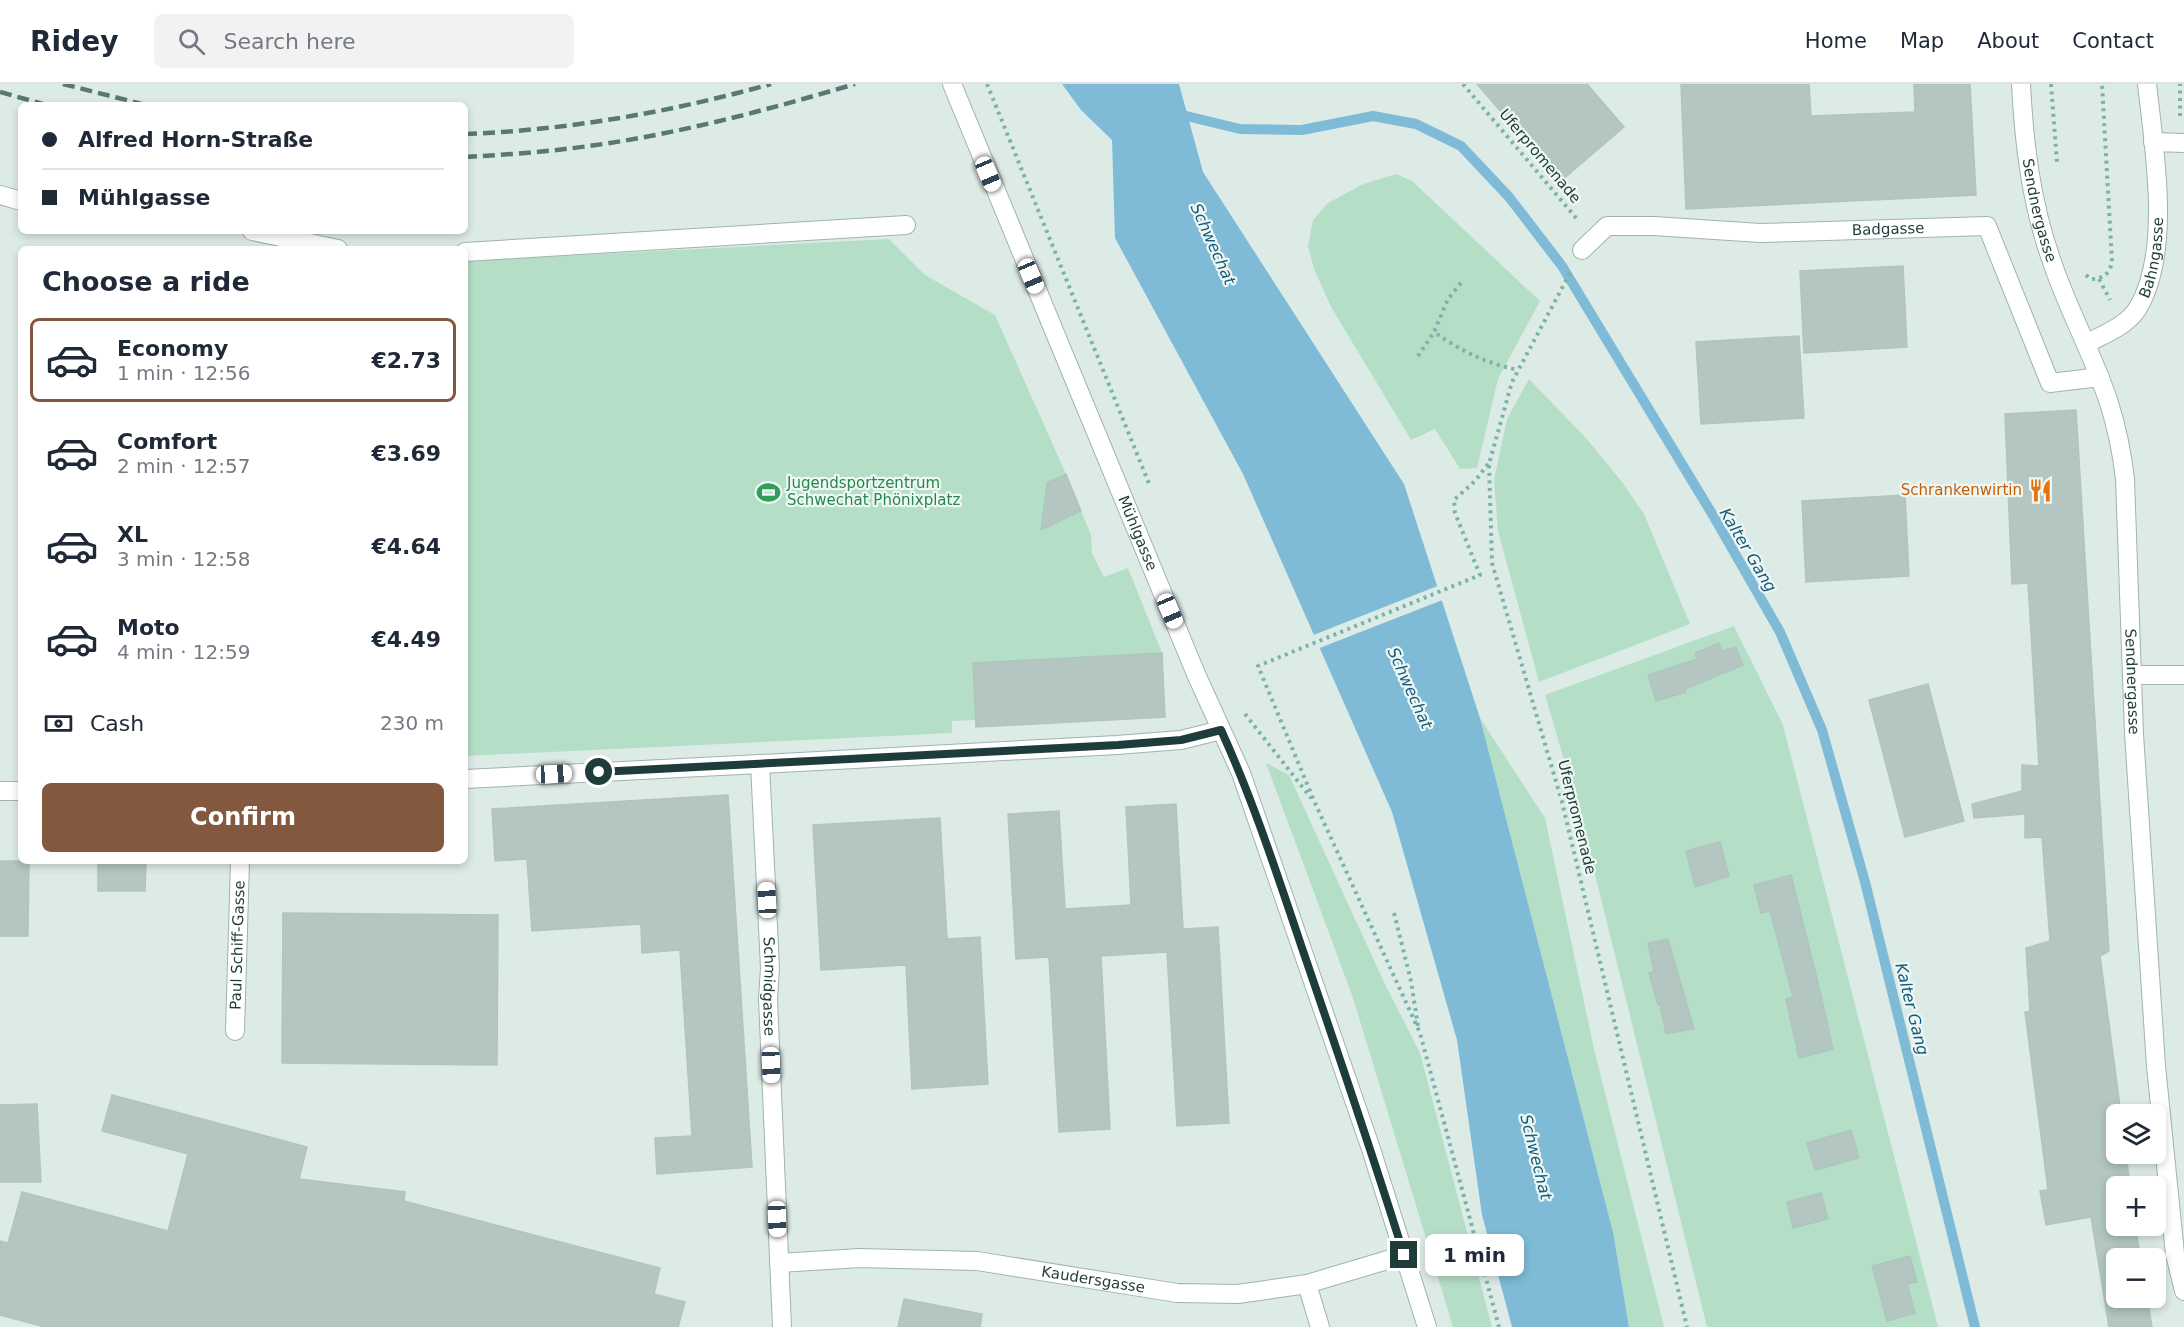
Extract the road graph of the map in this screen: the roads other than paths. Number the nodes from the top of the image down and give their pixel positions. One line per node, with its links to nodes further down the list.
1 (952, 84): 17 (street, Mühlgasse)
2 (2021, 84): 13 (street, Sendnergasse)
3 (2147, 84): 4 (street, Bahngasse)
4 (2153, 142): 5 (street); 13 (street, Bahngasse)
5 (2184, 143)
6 (0, 195): 7 (street)
7 (18, 200)
8 (906, 225): 12 (street)
9 (267, 234): 10 (street)
10 (324, 246)
11 (1582, 250): 14 (street, Badgasse)
12 (468, 252)
13 (2085, 344): 14 (street, Sendnergasse)
14 (2100, 376): 15 (street, Sendnergasse)
15 (2132, 675): 16 (street); 27 (street, Sendnergasse)
16 (2184, 675)
17 (1221, 730): 18 (street); 24 (street, Mühlgasse)
18 (760, 764): 19 (street); 25 (street, Schmidgasse)
19 (468, 779)
20 (0, 791): 21 (street)
21 (18, 791)
22 (240, 864): 23 (street, Paul Schiff-Gasse)
23 (236, 1031)
24 (1404, 1255): 26 (street, Kaudersgasse); 30 (street, Mühlgasse)
25 (779, 1263): 26 (street, Kaudersgasse); 28 (street, Schmidgasse)
26 (1307, 1284): 29 (street)
27 (2184, 1291)
28 (783, 1327)
29 (1320, 1327)
30 (1427, 1327)

